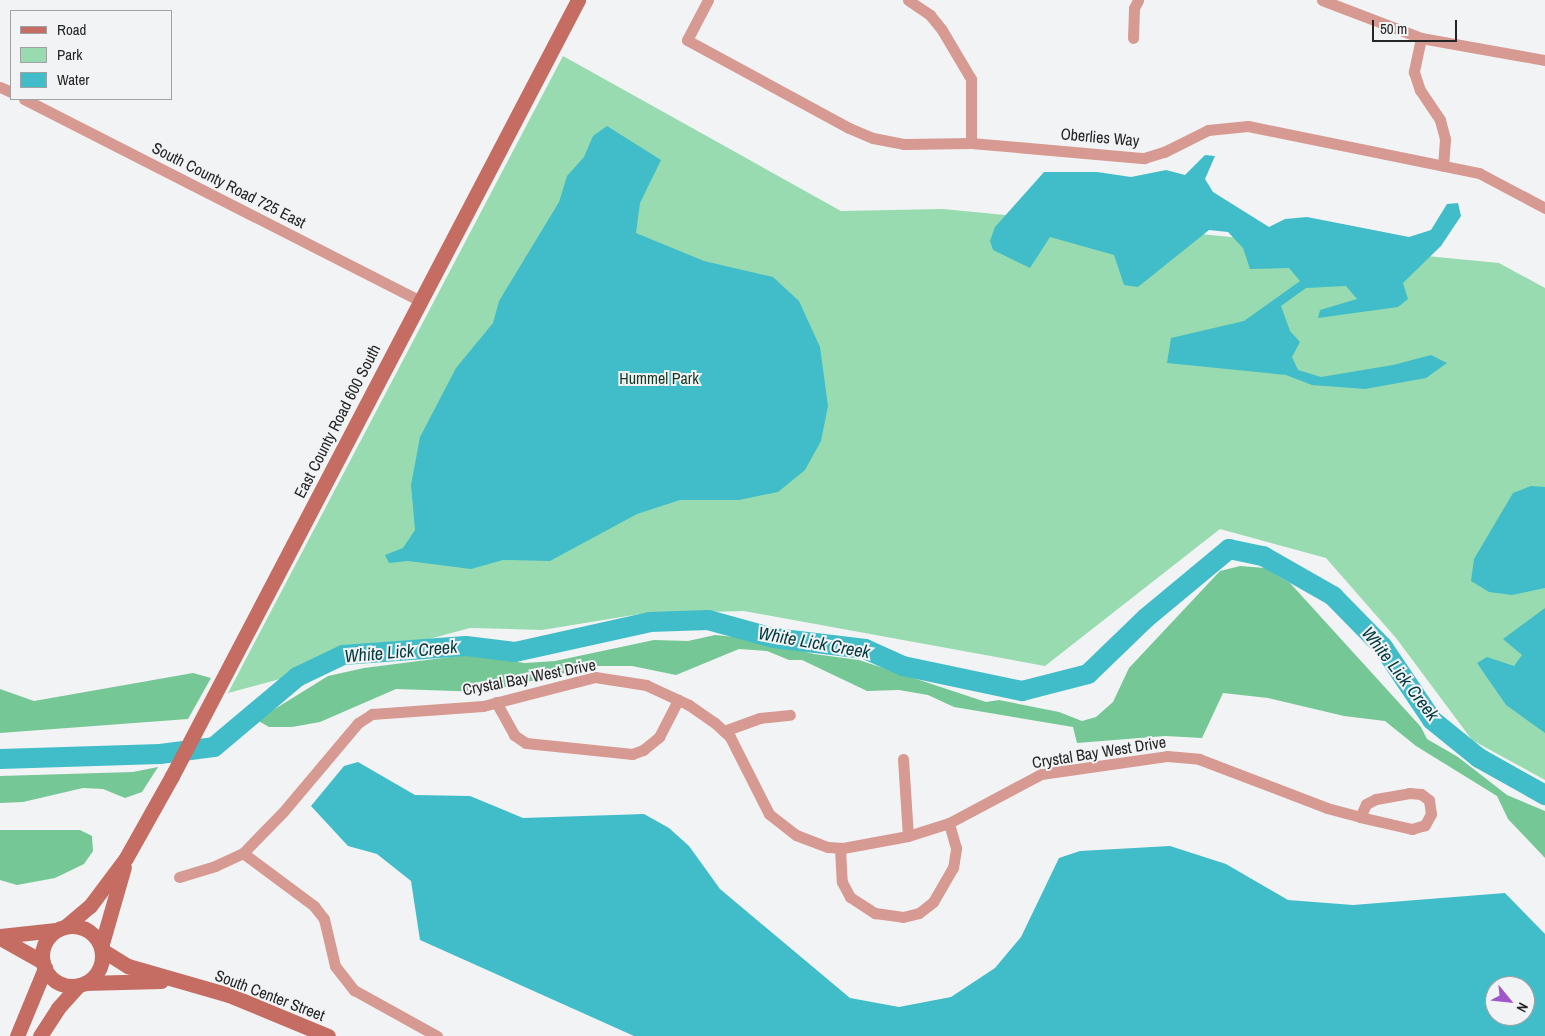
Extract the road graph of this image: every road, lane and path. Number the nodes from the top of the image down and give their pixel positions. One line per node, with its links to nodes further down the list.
1 (578, 0): 13 (street, East County Road 600 South)
2 (708, 0): 10 (street, Oberlies Way)
3 (908, 0): 10 (street)
4 (1138, 0): 6 (street)
5 (1322, 0): 7 (street)
6 (1133, 38)
7 (1421, 38): 8 (street); 11 (street)
8 (1545, 60)
9 (26, 100): 13 (street, South County Road 725 East)
10 (971, 143): 11 (street, Oberlies Way)
11 (1443, 166): 12 (street, Oberlies Way)
12 (1545, 208)
13 (419, 300): 24 (street, East County Road 600 South)
14 (678, 700): 15 (street, Crystal Bay West Drive); 15 (street); 17 (street, Crystal Bay West Drive)
15 (496, 702): 23 (street, Crystal Bay West Drive)
16 (790, 715): 17 (street)
17 (724, 731): 22 (street, Crystal Bay West Drive)
18 (903, 759): 21 (street)
19 (1360, 816): 19 (street, Crystal Bay West Drive); 20 (street, Crystal Bay West Drive)
20 (948, 823): 21 (street, Crystal Bay West Drive); 22 (street)
21 (908, 836): 22 (street, Crystal Bay West Drive)
22 (840, 848)
23 (243, 853): 25 (street, Crystal Bay West Drive); 35 (street)
24 (126, 858): 26 (street, East County Road 600 South); 28 (street, East County Road 600 South)
25 (179, 877)
26 (61, 928): 27 (street); 28 (street); 29 (street)
27 (0, 937): 29 (street)
28 (102, 948): 30 (street, South Center Street); 31 (street)
29 (44, 965): 31 (street); 32 (street)
30 (170, 980): 31 (street, South Center Street); 34 (street, South Center Street)
31 (82, 984): 33 (street)
32 (17, 1036)
33 (40, 1036)
34 (328, 1036)
35 (438, 1036)

